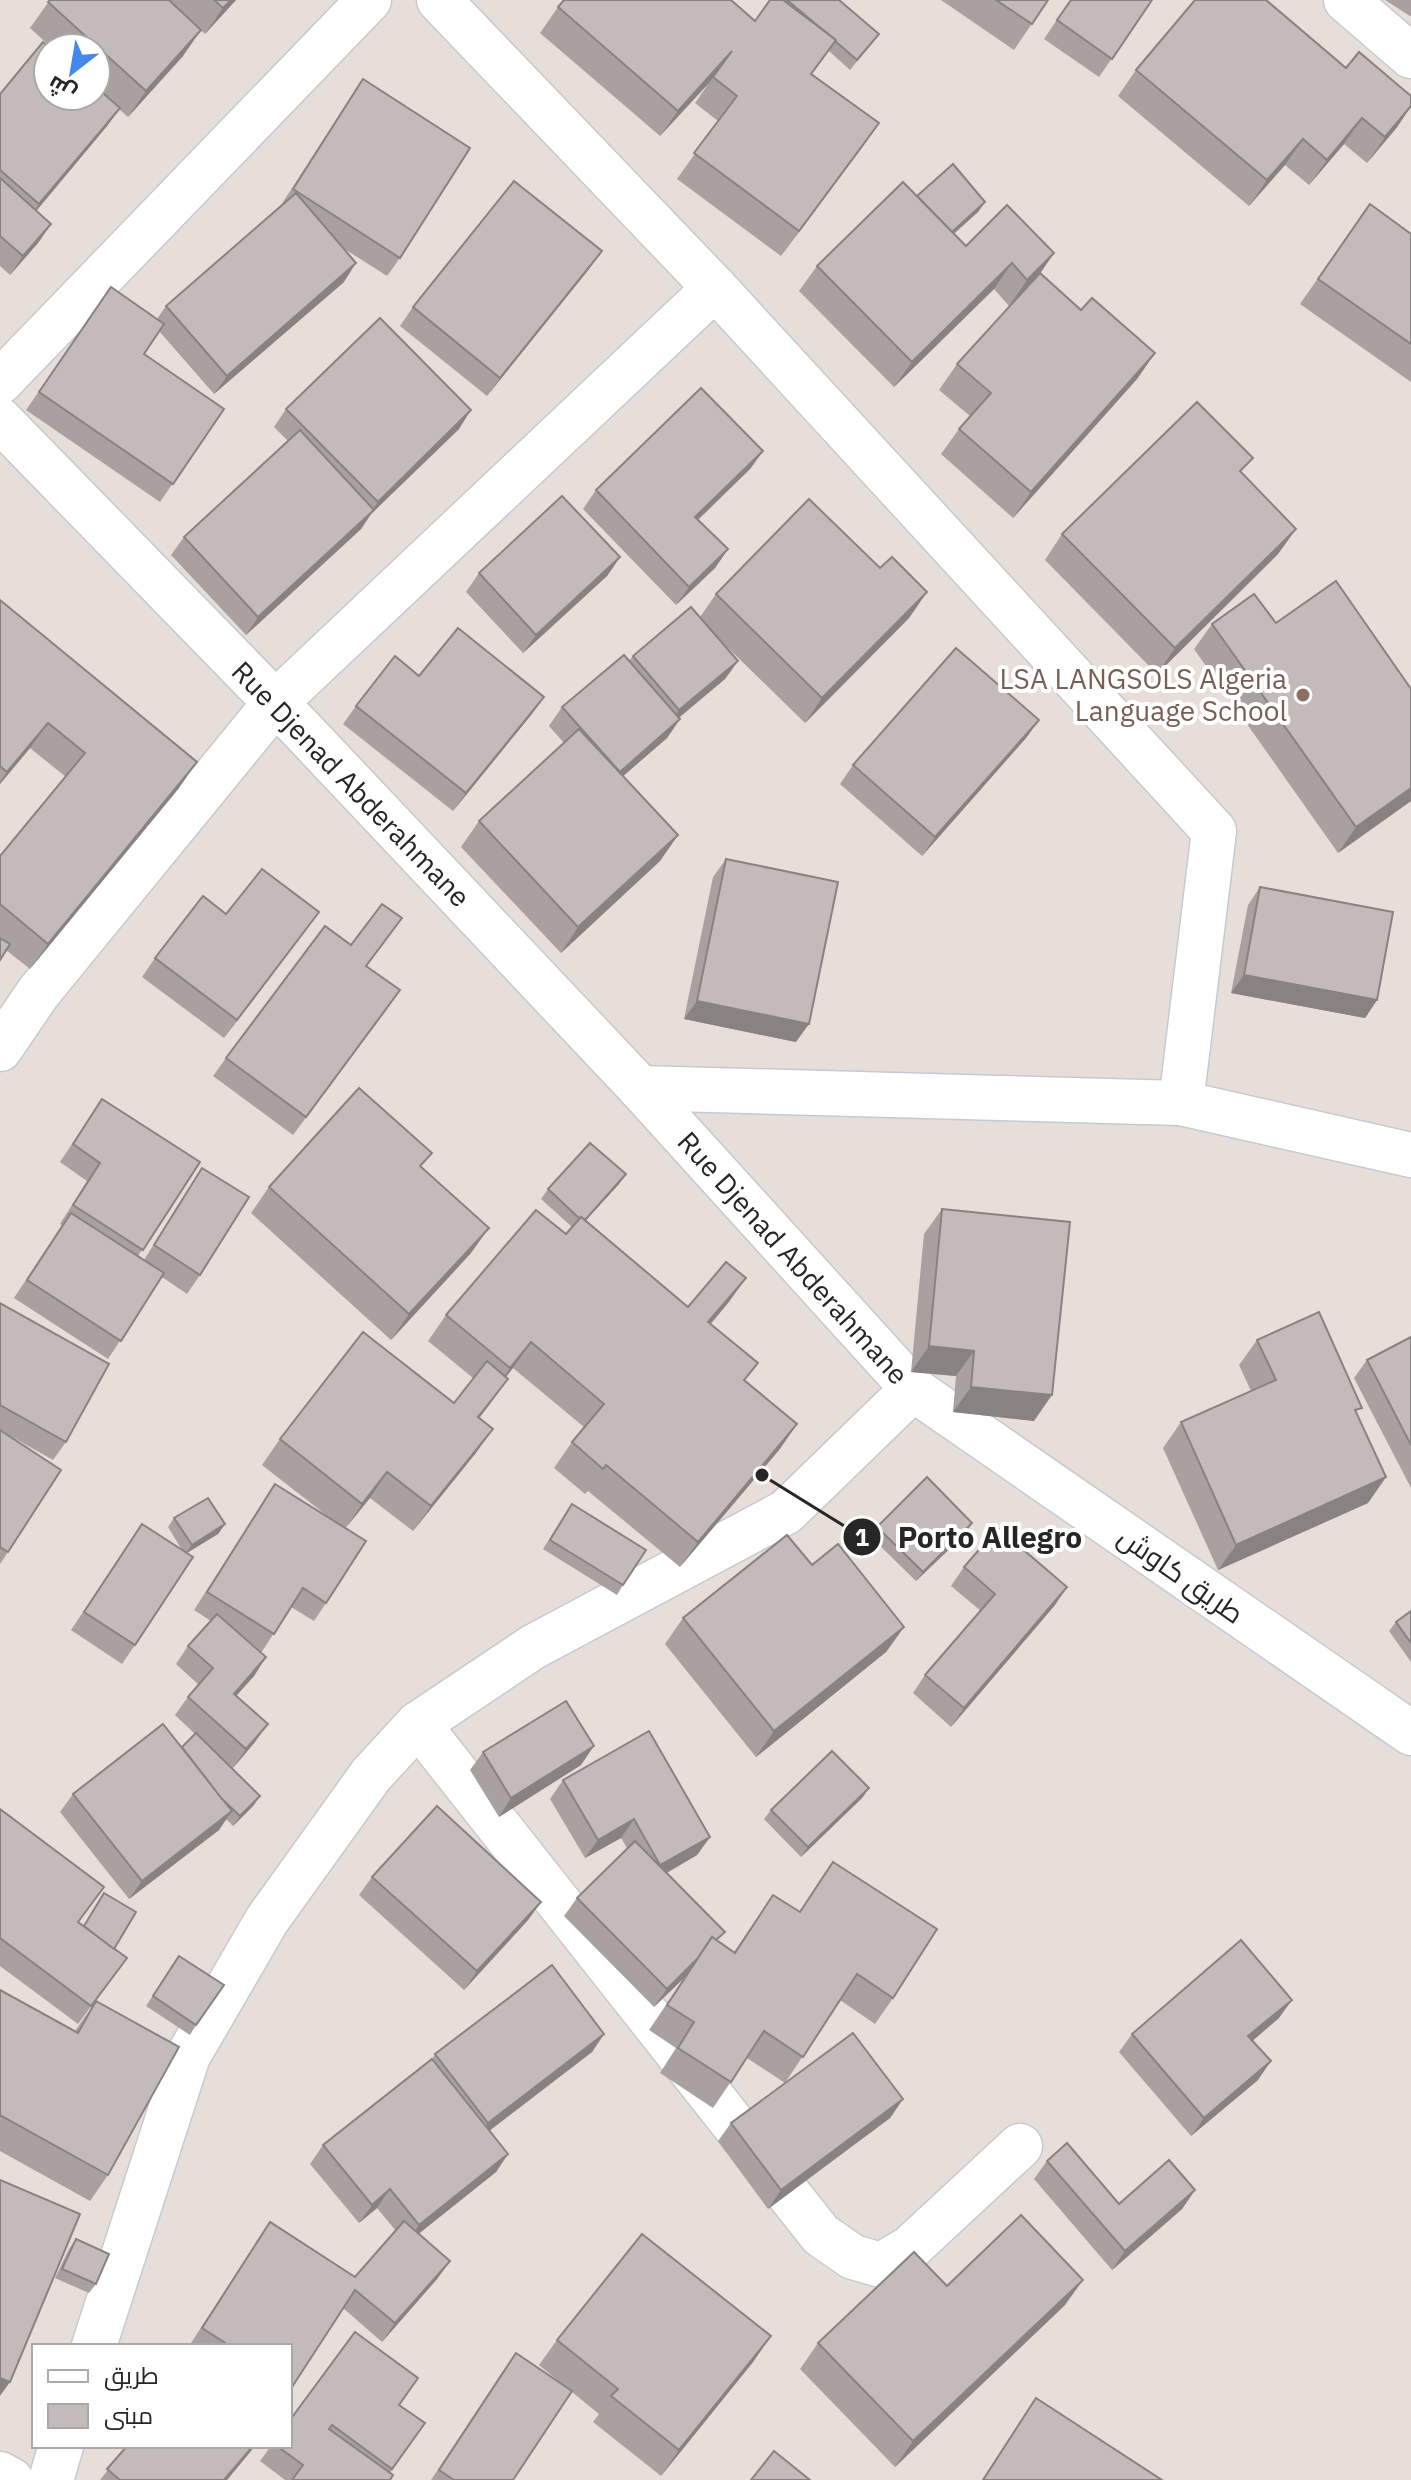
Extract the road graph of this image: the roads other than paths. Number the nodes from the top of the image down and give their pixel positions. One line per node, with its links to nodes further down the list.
1 (369, 0): 6 (street)
2 (439, 0): 5 (street)
3 (1346, 0): 4 (street)
4 (1411, 56)
5 (715, 288): 8 (street); 11 (street)
6 (0, 382)
7 (0, 420): 8 (street, Rue Djenad Abderahmane)
8 (275, 703): 9 (street); 10 (street, Rue Djenad Abderahmane)
9 (0, 1049)
10 (640, 1088): 11 (street); 13 (street, Rue Djenad Abderahmane)
11 (1181, 1103): 12 (street)
12 (1411, 1155)
13 (913, 1389): 14 (street, Rue Djenad Abderahmane); 15 (street, طريق كاوش)
14 (418, 1724): 16 (street); 17 (street, Rue Djenad Abderahmane)
15 (1411, 1733)
16 (1020, 2146)
17 (95, 2344)
18 (60, 2448): 21 (street)
19 (0, 2474): 20 (street)
20 (11, 2480)
21 (51, 2480)

